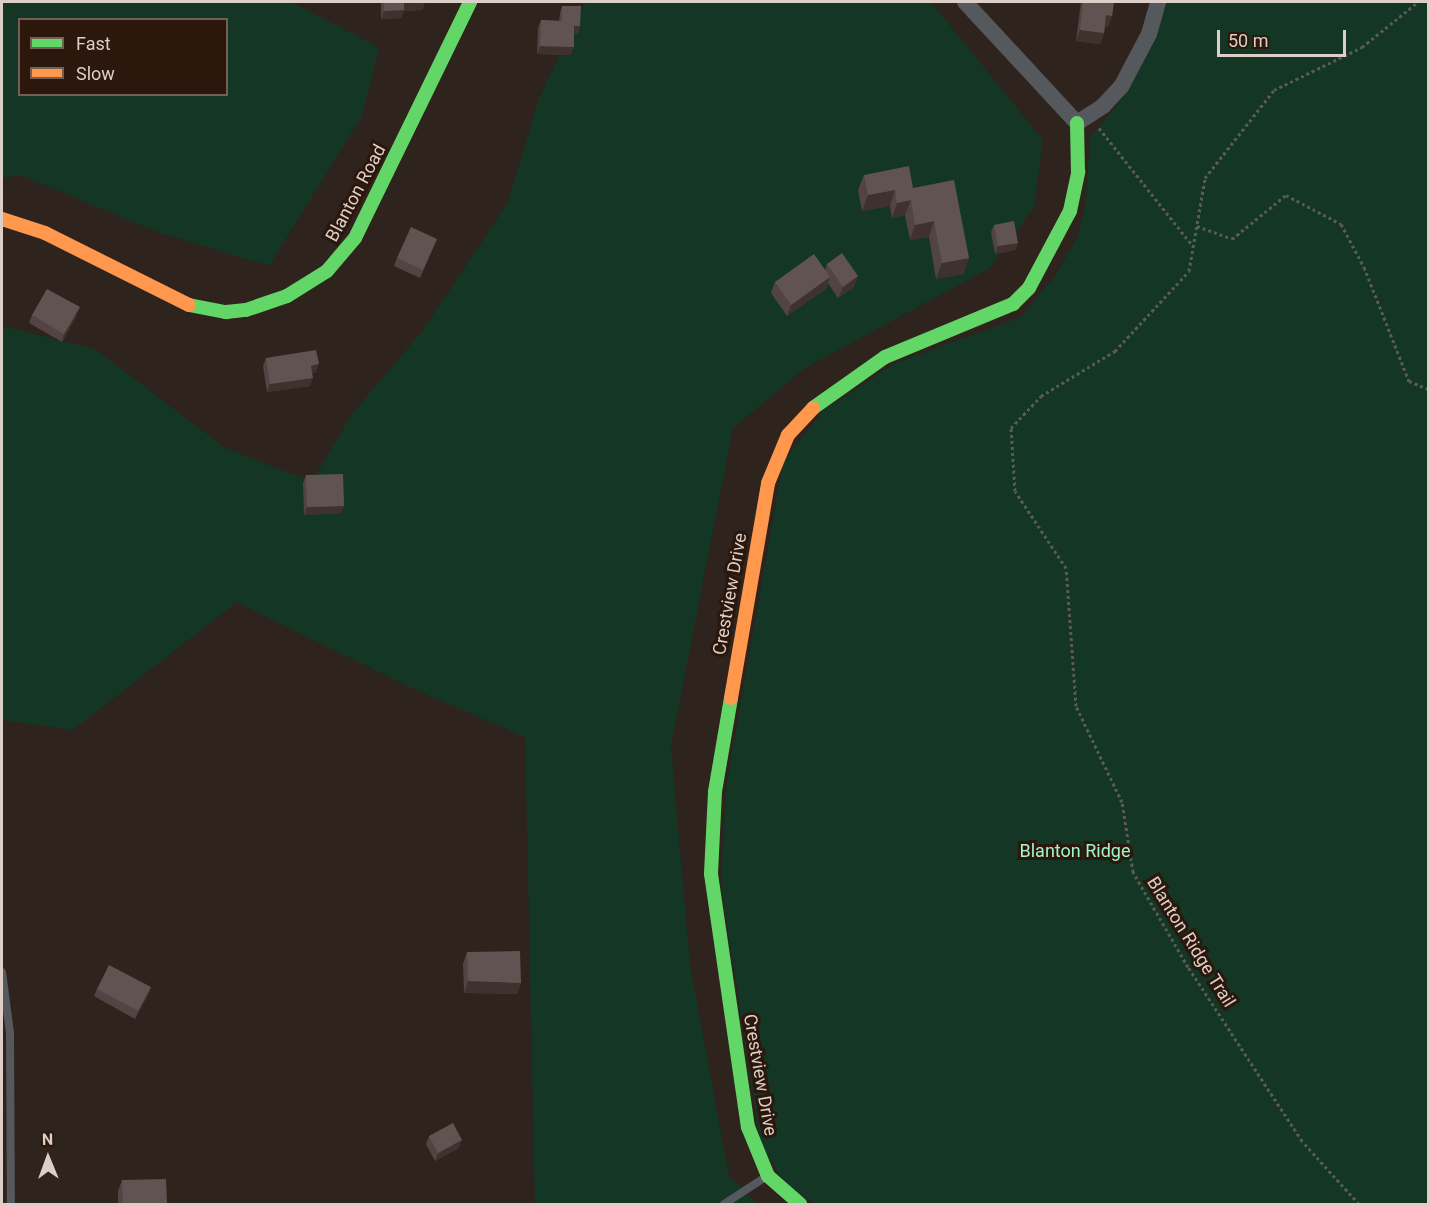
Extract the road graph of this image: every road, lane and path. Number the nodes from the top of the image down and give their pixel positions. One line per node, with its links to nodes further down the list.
1 (470, 2): 6 (street, Blanton Road)
2 (965, 2): 5 (street)
3 (1158, 2): 5 (street)
4 (1418, 2): 7 (path, Blanton Ridge Trail)
5 (1083, 120): 8 (path); 11 (street, Crestview Drive)
6 (2, 219)
7 (1197, 226): 8 (path, Blanton Ridge Trail); 9 (path)
8 (1193, 246): 15 (path, Blanton Ridge Trail)
9 (1428, 389)
10 (2, 972): 12 (lane)
11 (768, 1176): 13 (lane); 14 (street, Crestview Drive)
12 (11, 1204)
13 (724, 1204)
14 (800, 1204)
15 (1359, 1204)

